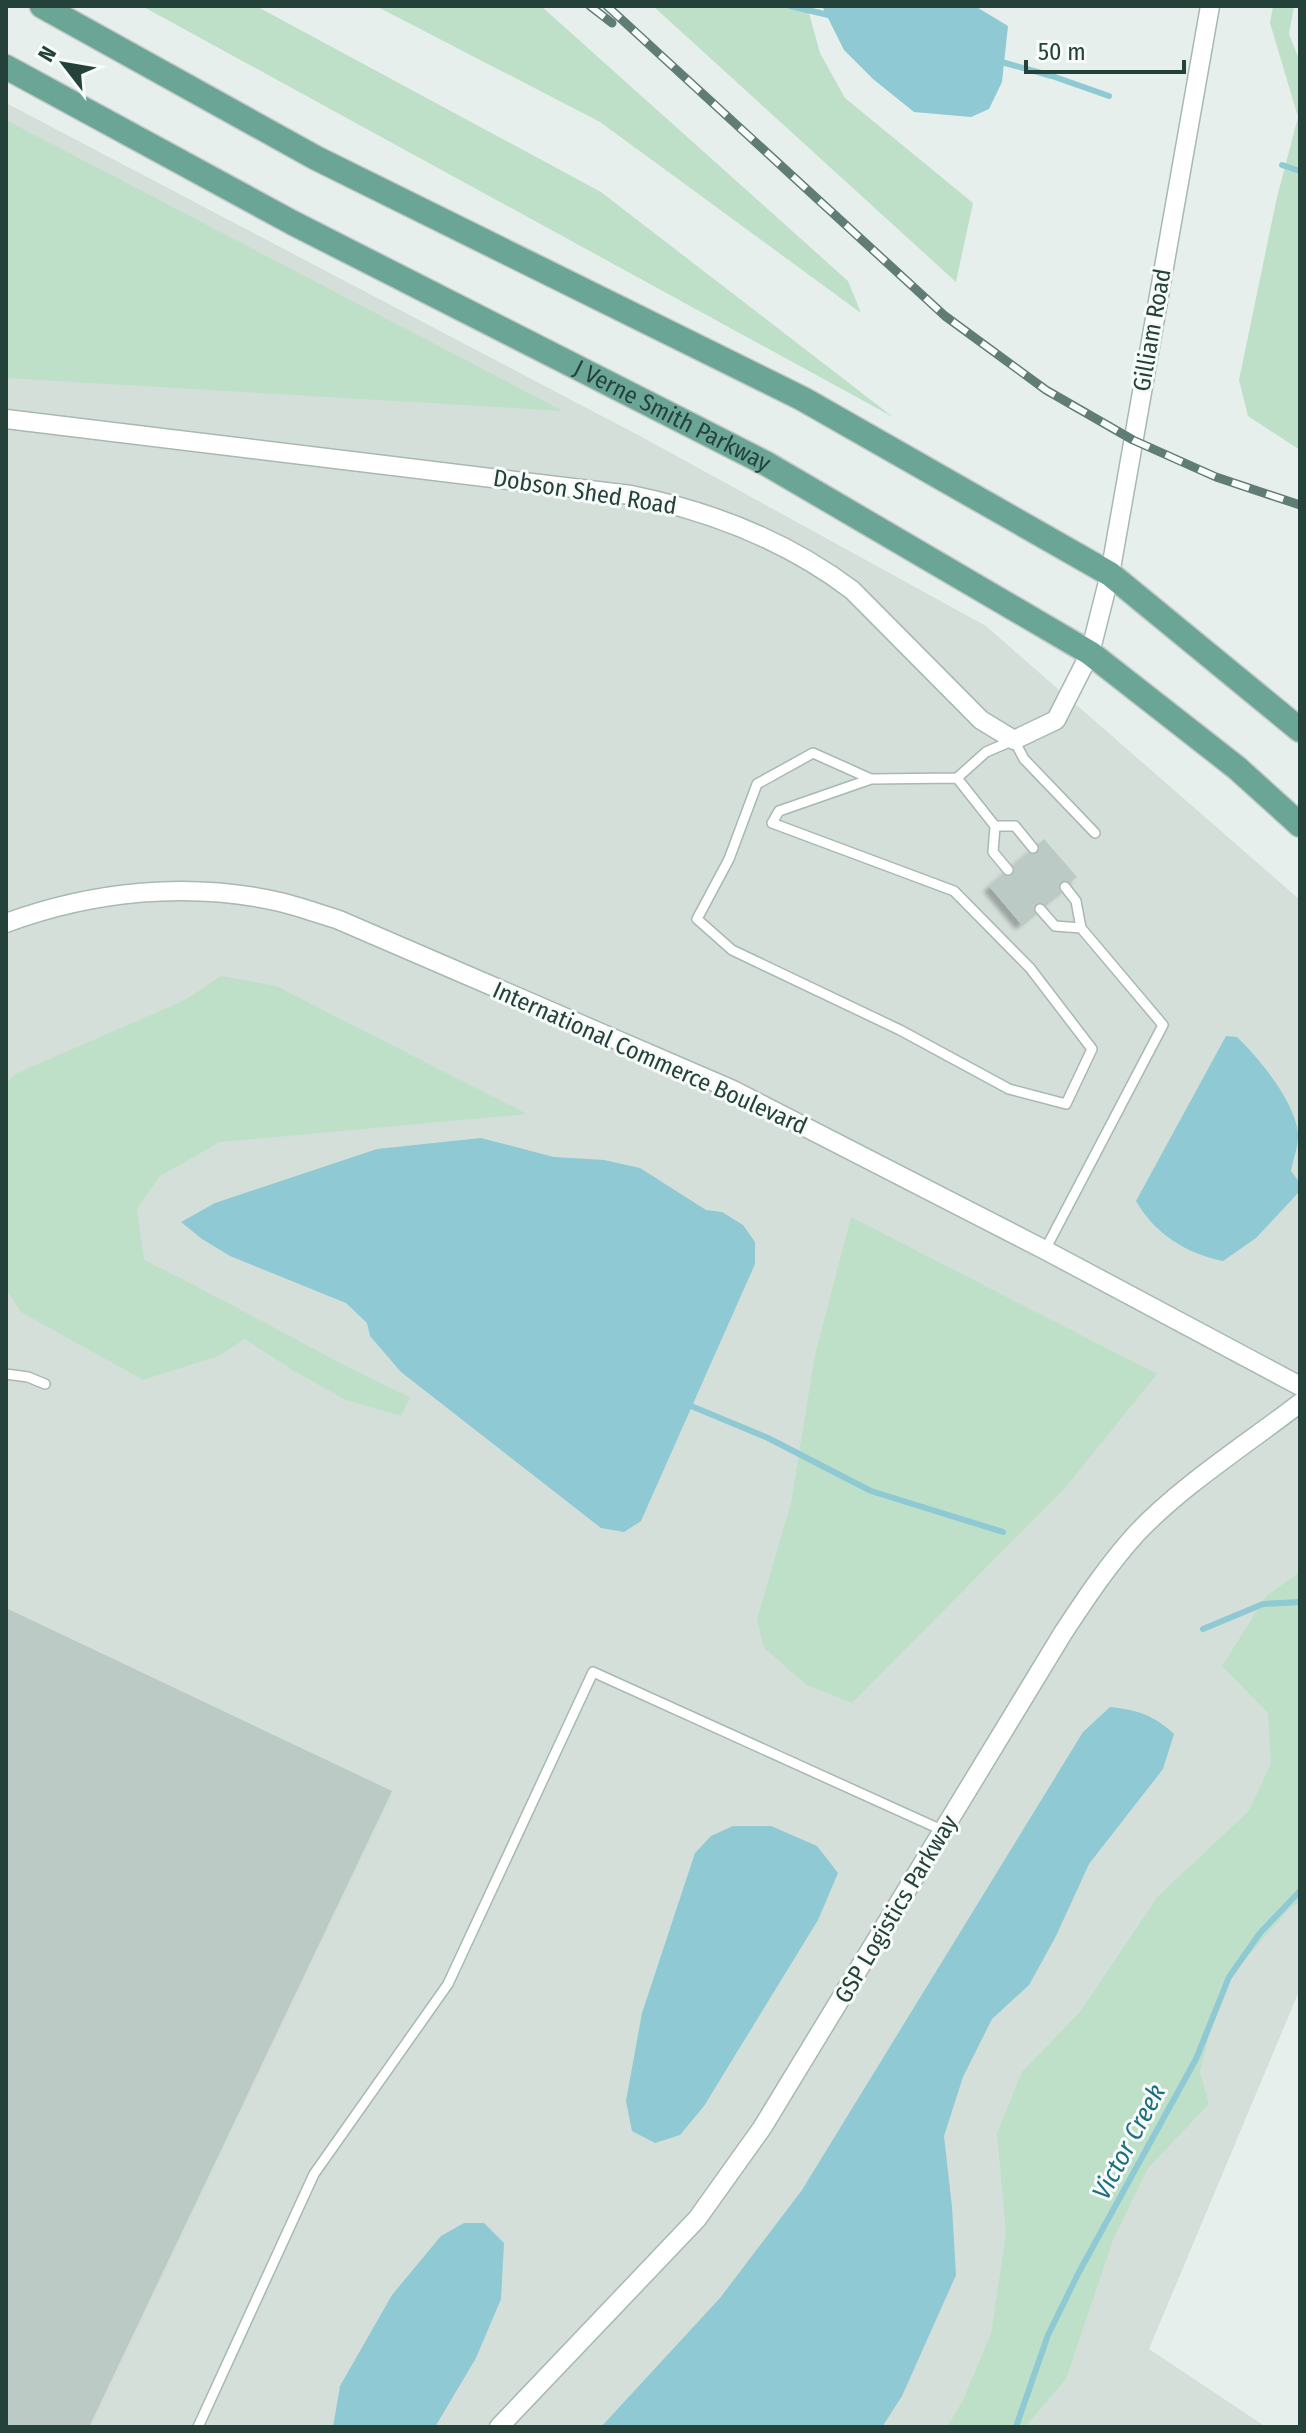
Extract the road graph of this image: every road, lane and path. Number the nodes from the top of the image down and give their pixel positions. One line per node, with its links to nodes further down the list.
1 (42, 6): 5 (main road)
2 (1210, 6): 5 (street, Gilliam Road)
3 (6, 67): 6 (main road, J Verne Smith Parkway)
4 (6, 419): 8 (street, Dobson Shed Road)
5 (1110, 574): 6 (street, Gilliam Road); 7 (main road)
6 (1090, 653): 8 (street); 11 (main road, J Verne Smith Parkway)
7 (1300, 730)
8 (1014, 740): 9 (lane); 13 (lane)
9 (957, 778): 10 (lane); 12 (lane)
10 (871, 779): 10 (lane)
11 (1300, 825)
12 (995, 826): 14 (lane); 15 (lane)
13 (1095, 833)
14 (1033, 848)
15 (1008, 870)
16 (1065, 887): 19 (lane)
17 (1040, 909): 19 (lane)
18 (6, 923): 20 (street, International Commerce Boulevard)
19 (1081, 928): 20 (lane)
20 (1045, 1250): 23 (street, International Commerce Boulevard)
21 (6, 1374): 22 (lane)
22 (45, 1384)
23 (1300, 1386)
24 (1300, 1403): 25 (street, GSP Logistics Parkway)
25 (944, 1831): 26 (lane); 27 (street, GSP Logistics Parkway)
26 (198, 2427)
27 (499, 2427)

